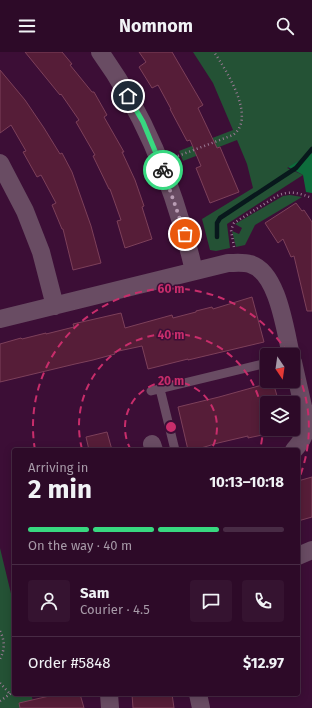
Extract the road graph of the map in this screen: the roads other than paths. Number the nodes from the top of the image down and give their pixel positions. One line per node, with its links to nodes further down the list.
1 (100, 52): 3 (street)
2 (0, 163): 4 (street)
3 (194, 271): 4 (street); 6 (street)
4 (55, 306): 5 (street)
5 (0, 319)
6 (289, 348)
7 (260, 365): 9 (lane)
8 (299, 388): 10 (street)
9 (174, 448)
10 (296, 448)
11 (312, 550): 12 (street)
12 (300, 555)
13 (108, 696): 15 (street)
14 (198, 696): 16 (street)
15 (110, 708)
16 (201, 708)

